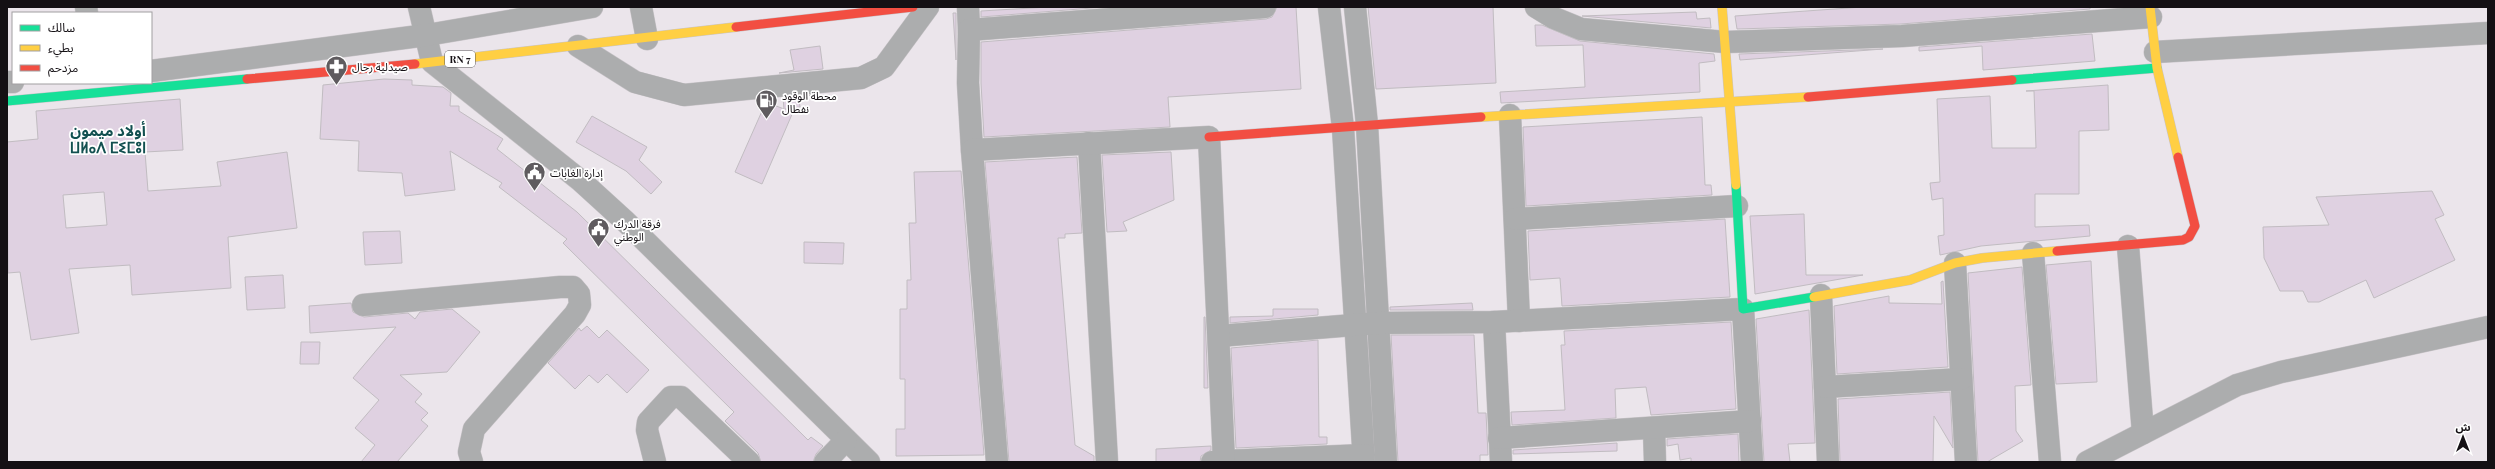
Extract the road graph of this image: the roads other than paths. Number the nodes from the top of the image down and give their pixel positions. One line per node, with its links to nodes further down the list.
1 (419, 7): 15 (street)
2 (592, 7): 15 (street)
3 (641, 7): 16 (street)
4 (913, 7): 16 (street, RN 7)
5 (928, 7): 18 (street)
6 (968, 7): 13 (street)
7 (1265, 7): 13 (street)
8 (1329, 7): 26 (street)
9 (1355, 7): 25 (street)
10 (1536, 7): 17 (street)
11 (1722, 7): 17 (street)
12 (2151, 12): 17 (street); 19 (street)
13 (969, 30): 29 (street)
14 (2488, 33): 19 (street)
15 (427, 35): 20 (street); 21 (street)
16 (647, 39): 18 (street, RN 7)
17 (1725, 42): 23 (street)
18 (578, 46): 20 (street, RN 7)
19 (2156, 60): 23 (street); 32 (street)
20 (432, 62): 22 (street, RN 7); 50 (street)
21 (152, 71)
22 (7, 101)
23 (1730, 102): 24 (street); 30 (street)
24 (1510, 115): 25 (street); 31 (street)
25 (1367, 125): 26 (street); 40 (street)
26 (1343, 128): 27 (street); 41 (street)
27 (1209, 137): 28 (street); 43 (street)
28 (1089, 143): 29 (street); 58 (street)
29 (972, 150): 57 (street)
30 (1736, 206): 31 (street); 37 (street)
31 (1515, 219): 38 (street)
32 (2128, 246): 33 (street); 48 (street)
33 (2033, 254): 34 (street); 66 (street)
34 (1954, 263): 35 (street); 44 (street)
35 (1821, 295): 37 (street); 45 (street)
36 (363, 305): 52 (street)
37 (1743, 309): 38 (street); 46 (street)
38 (1519, 321): 39 (street)
39 (1494, 322): 40 (street); 49 (street)
40 (1378, 323): 41 (street); 60 (street)
41 (1355, 324): 43 (street); 51 (street)
42 (2488, 327): 48 (street)
43 (1219, 336): 59 (street)
44 (1961, 379): 45 (street); 65 (street)
45 (1825, 387): 64 (street)
46 (1750, 421): 47 (street); 63 (street)
47 (1654, 428): 49 (street); 62 (street)
48 (2144, 433): 67 (street)
49 (1500, 438): 61 (street)
50 (846, 440): 55 (street); 56 (street)
51 (1364, 458): 59 (street)
52 (472, 462)
53 (655, 462): 54 (street)
54 (749, 462)
55 (825, 462)
56 (869, 462)
57 (997, 462)
58 (1107, 462)
59 (1218, 462)
60 (1386, 462)
61 (1501, 462)
62 (1655, 462)
63 (1752, 462)
64 (1828, 462)
65 (1966, 462)
66 (2050, 462)
67 (2087, 462)

